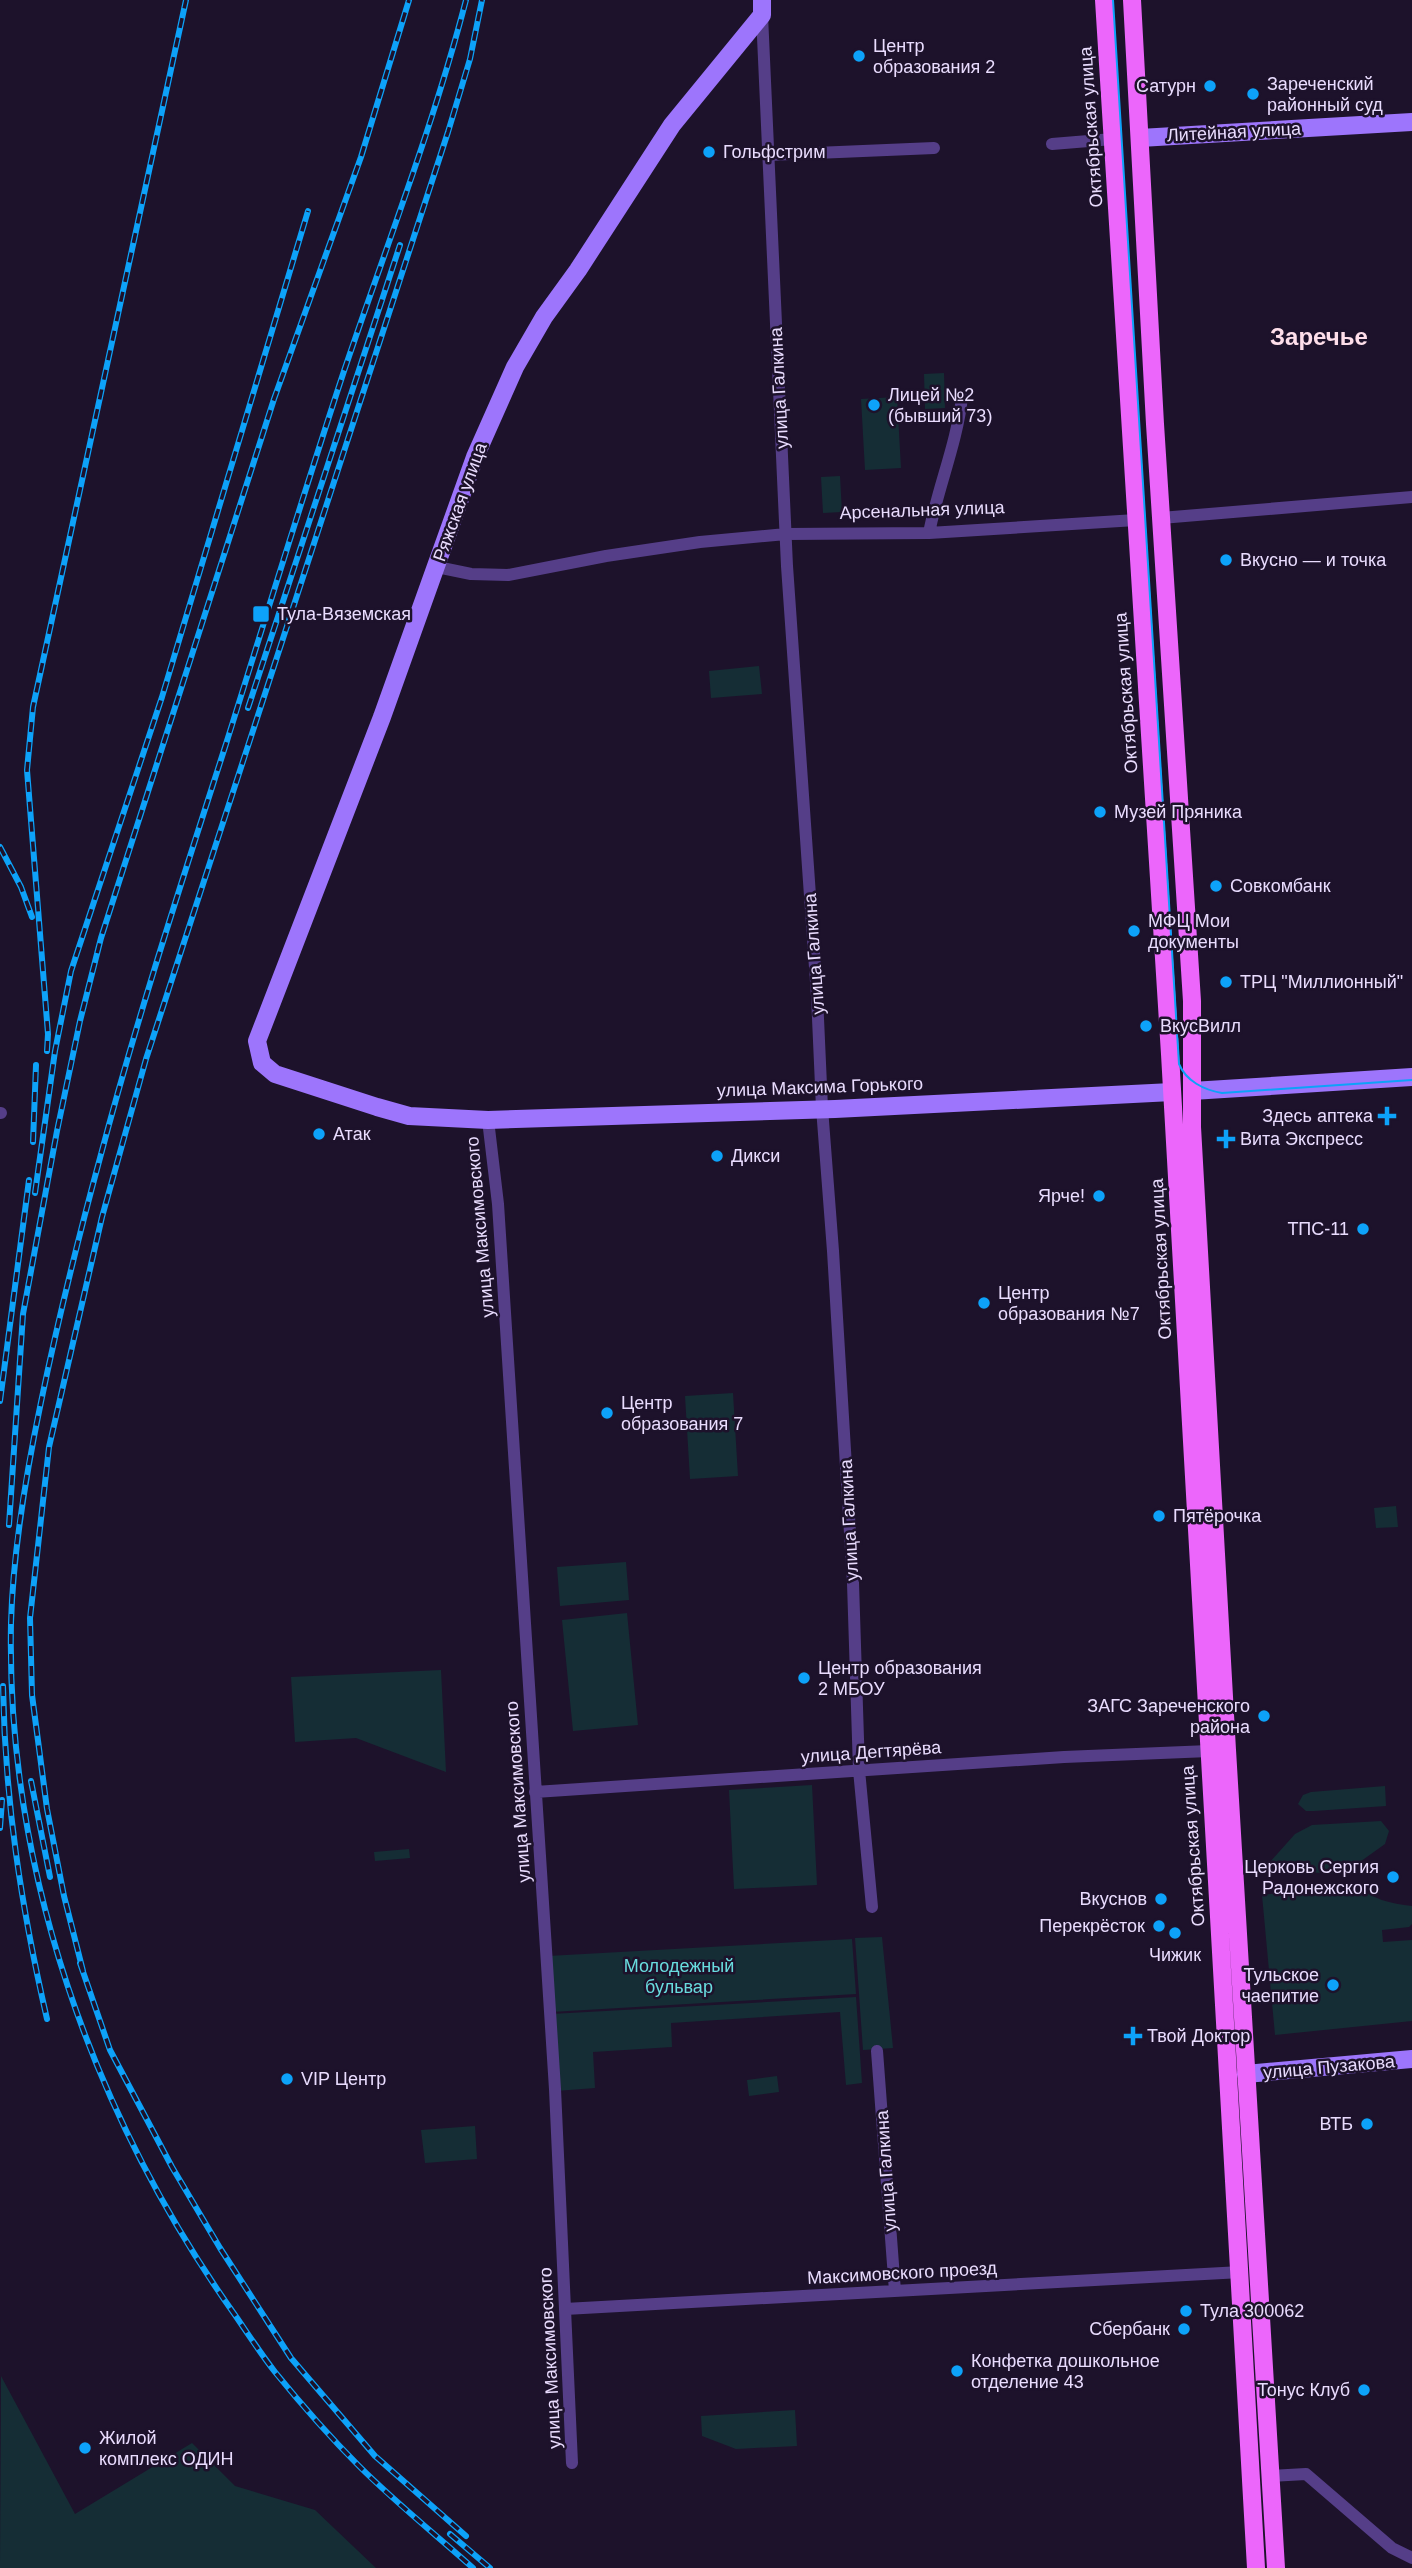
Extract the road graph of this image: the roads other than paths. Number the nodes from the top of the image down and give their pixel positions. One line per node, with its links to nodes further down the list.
1 (1104, 0): 6 (main road, Октябрьская улица)
2 (1132, 0): 5 (main road, Октябрьская улица)
3 (762, 8): 9 (street, улица Галкина); 16 (street, Ряжская улица)
4 (1412, 122): 5 (street, Литейная улица)
5 (1140, 138): 6 (main road); 12 (main road, Октябрьская улица)
6 (1113, 139): 7 (street); 13 (main road, Октябрьская улица)
7 (1052, 144)
8 (934, 148): 9 (street)
9 (768, 155): 15 (street, улица Галкина)
10 (962, 397): 14 (street)
11 (1412, 497): 12 (street, Арсенальная улица)
12 (1161, 518): 13 (main road, Арсенальная улица); 19 (main road, Октябрьская улица)
13 (1136, 520): 14 (street, Арсенальная улица); 20 (main road, Октябрьская улица)
14 (929, 533): 15 (street, Арсенальная улица)
15 (786, 534): 16 (street, Арсенальная улица); 21 (street, улица Галкина)
16 (437, 567): 17 (street, Ряжская улица)
17 (257, 1041): 22 (street, улица Максима Горького)
18 (1412, 1077): 19 (street, улица Максима Горького)
19 (1192, 1091): 20 (main road, улица Максима Горького); 27 (main road, Октябрьская улица)
20 (1172, 1092): 21 (street, улица Максима Горького); 23 (main road, Октябрьская улица)
21 (822, 1108): 22 (street, улица Максима Горького); 24 (street, улица Галкина)
22 (488, 1120): 25 (street, улица Максимовского)
23 (1209, 1751): 24 (street, улица Дегтярёва); 27 (main road, Октябрьская улица)
24 (859, 1770): 25 (street, улица Дегтярёва); 26 (street, улица Галкина)
25 (535, 1792): 33 (street, улица Максимовского)
26 (872, 1907)
27 (1235, 2044): 30 (main road, Октябрьская улица)
28 (877, 2051): 32 (street, улица Галкина)
29 (1412, 2059): 30 (street, улица Пузакова)
30 (1237, 2075): 31 (main road, Октябрьская улица); 35 (main road, Октябрьская улица)
31 (1241, 2272): 32 (street, Максимовского проезд); 37 (main road, Октябрьская улица)
32 (895, 2291): 33 (street, Максимовского проезд)
33 (565, 2309): 34 (street, улица Максимовского)
34 (572, 2463)
35 (1270, 2476): 36 (street); 38 (main road, Октябрьская улица)
36 (1412, 2558)
37 (1256, 2568)
38 (1276, 2568)

